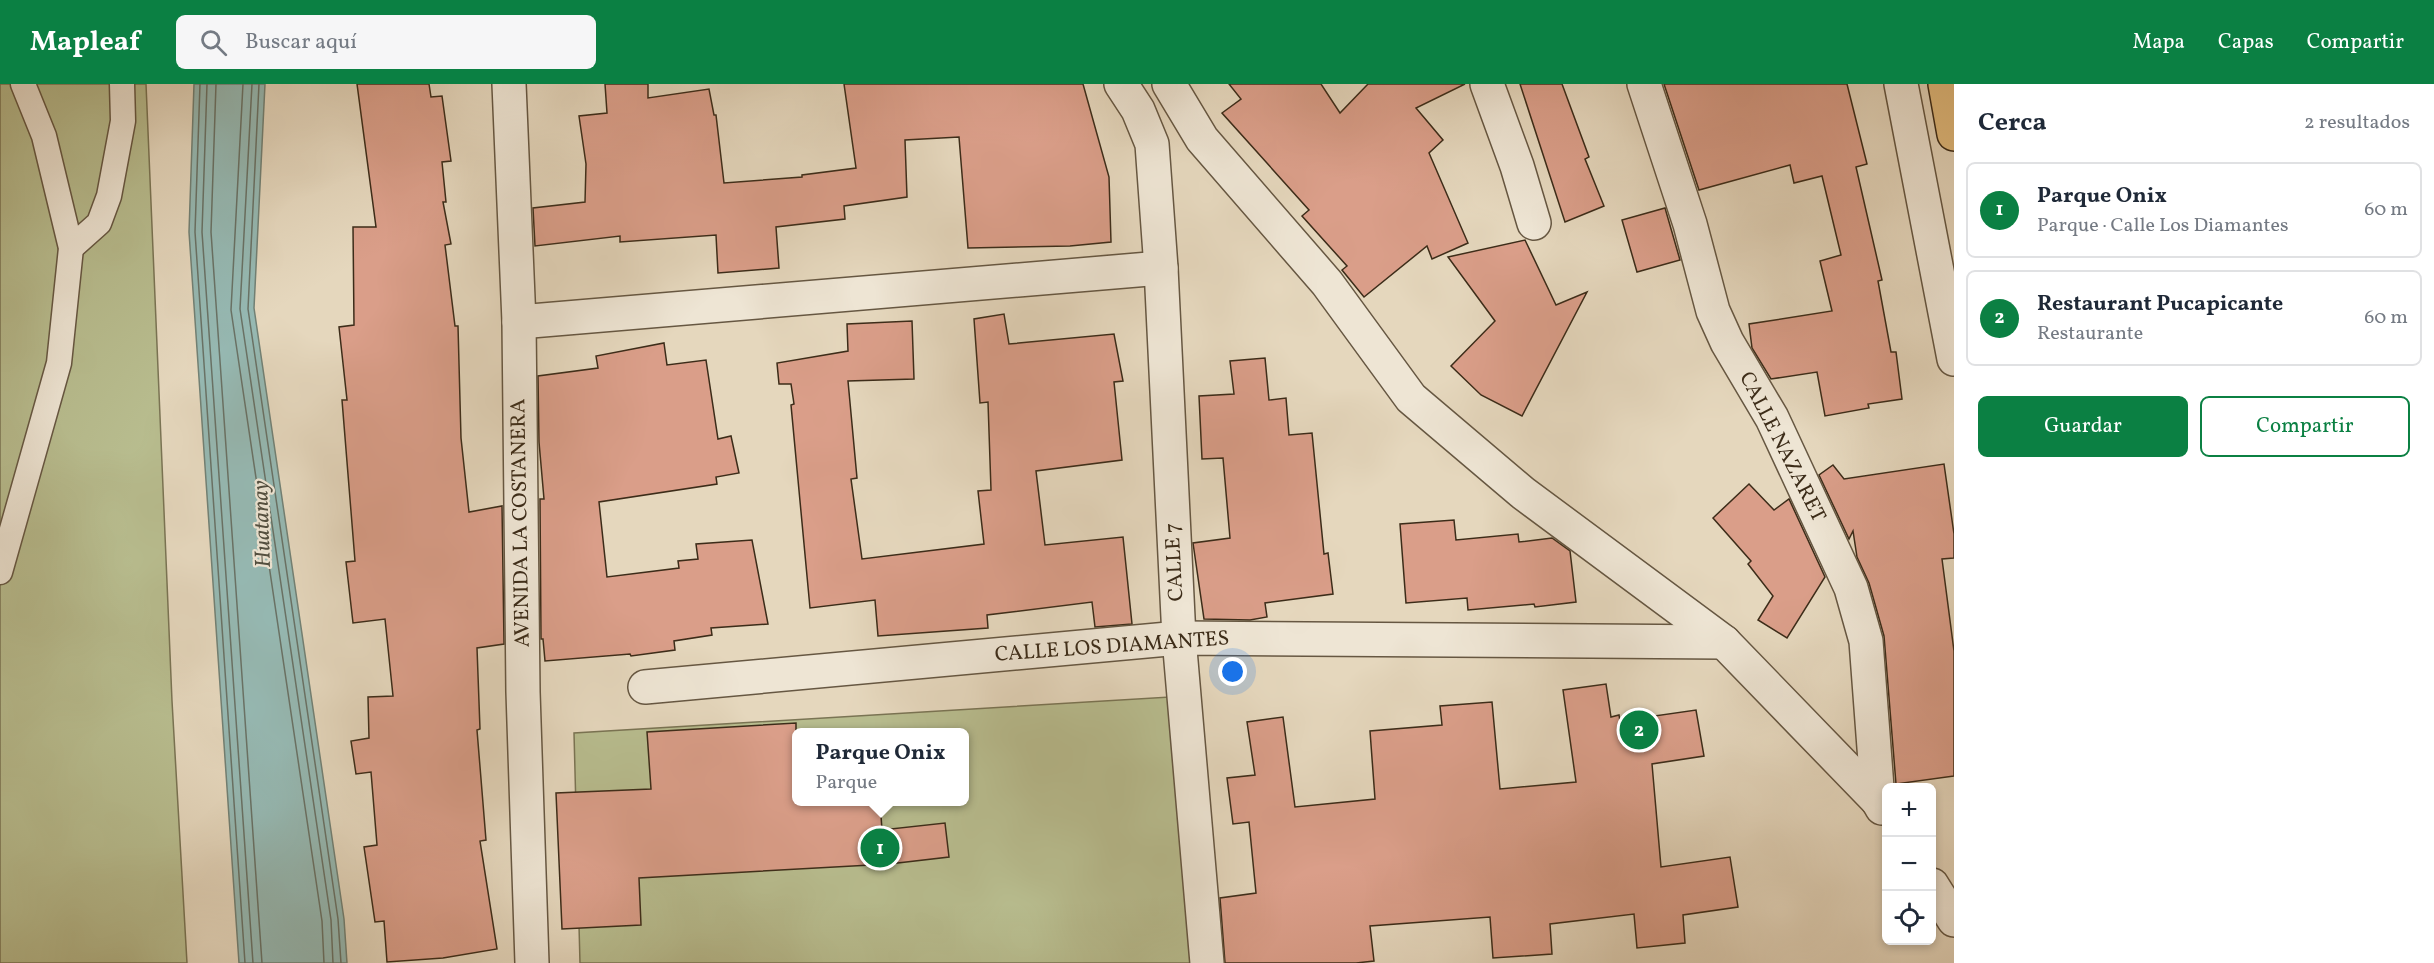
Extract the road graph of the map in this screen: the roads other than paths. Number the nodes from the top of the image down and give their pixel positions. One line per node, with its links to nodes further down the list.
1 (23, 84): 12 (lane)
2 (122, 84): 12 (lane)
3 (509, 84): 14 (street, AVENIDA LA COSTANERA)
4 (1121, 84): 13 (street, CALLE 7)
5 (1169, 84): 18 (street)
6 (1486, 84): 11 (street)
7 (1644, 84): 20 (street, CALLE NAZARET)
8 (1901, 84): 15 (street)
9 (1945, 84): 10 (highway)
10 (1954, 134)
11 (1534, 223)
12 (71, 248): 16 (lane)
13 (1161, 268): 14 (street); 17 (street, CALLE 7)
14 (519, 322): 23 (street, AVENIDA LA COSTANERA)
15 (1954, 359)
16 (0, 572)
17 (1179, 638): 18 (street, CALLE LOS DIAMANTES); 19 (street, CALLE LOS DIAMANTES); 24 (street, CALLE 7)
18 (1724, 642): 20 (street)
19 (645, 687)
20 (1882, 808)
21 (1936, 891): 22 (street)
22 (1954, 920)
23 (532, 963)
24 (1207, 963)

